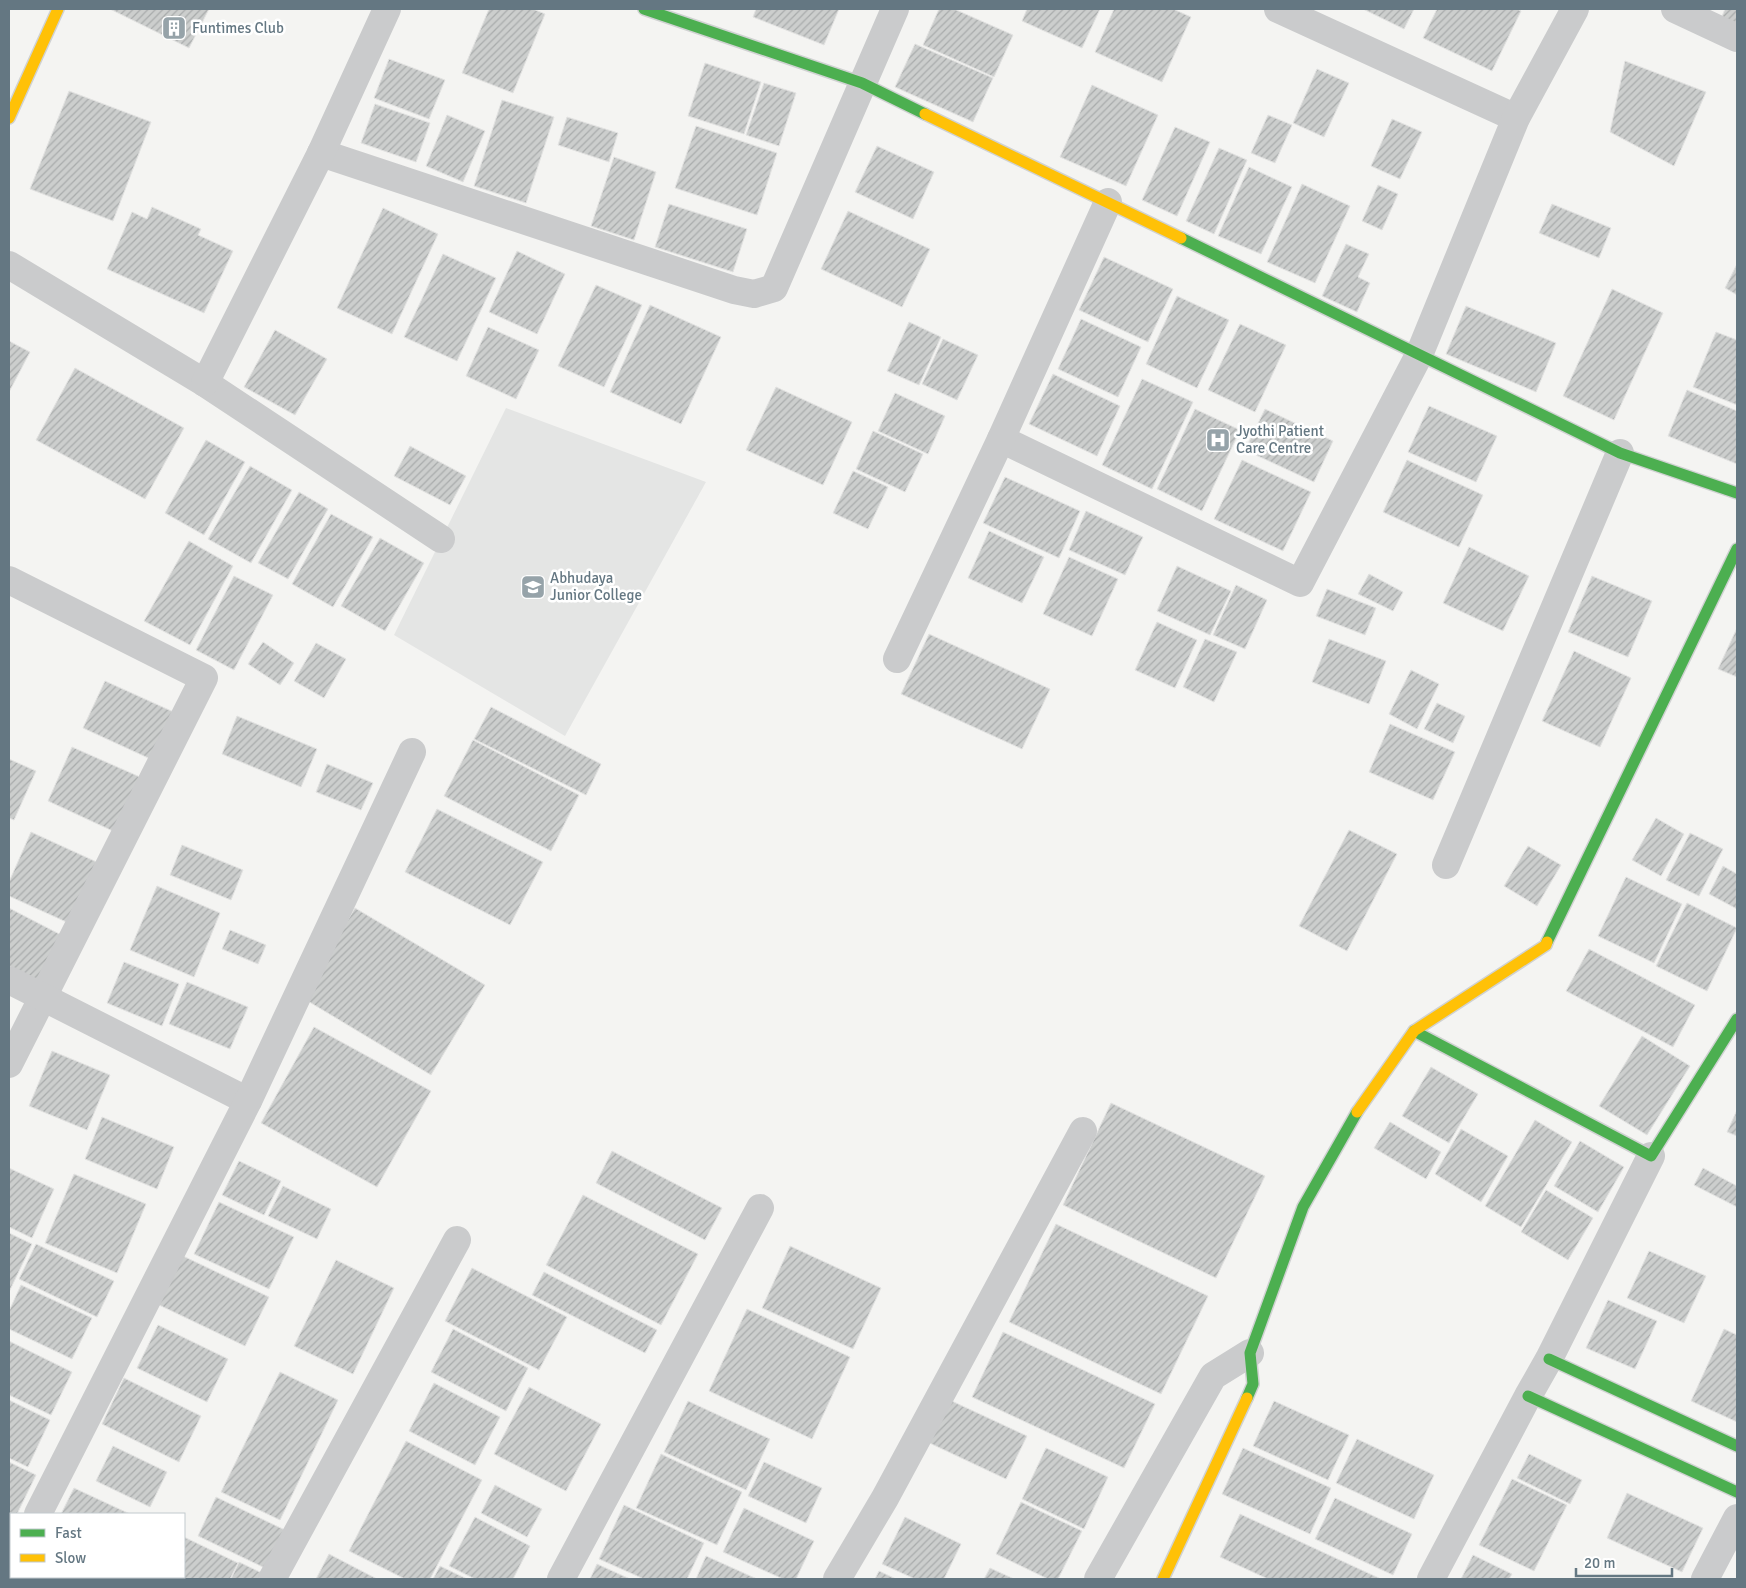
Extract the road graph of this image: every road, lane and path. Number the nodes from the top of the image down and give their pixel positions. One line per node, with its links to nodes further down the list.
1 (58, 9): 10 (street)
2 (387, 9): 12 (street)
3 (644, 9): 9 (street)
4 (894, 9): 9 (street)
5 (1575, 9): 11 (street)
6 (1675, 9): 8 (street)
7 (1295, 13): 11 (street)
8 (1737, 38)
9 (862, 83): 12 (street); 13 (street)
10 (9, 118)
11 (1516, 118): 15 (street)
12 (321, 152): 16 (street)
13 (1108, 202): 15 (street); 17 (street)
14 (9, 265): 16 (street)
15 (1419, 355): 17 (street); 18 (street)
16 (206, 383): 20 (street)
17 (1001, 439): 23 (street)
18 (1620, 453): 19 (street); 25 (street)
19 (1737, 493)
20 (441, 540)
21 (1737, 549): 29 (street)
22 (9, 580): 27 (street)
23 (897, 659)
24 (412, 752): 31 (street)
25 (1446, 865)
26 (9, 980): 27 (street)
27 (42, 997): 30 (street); 31 (street)
28 (1737, 1019): 33 (street)
29 (1414, 1031): 33 (street); 36 (street)
30 (9, 1064)
31 (248, 1101): 41 (street)
32 (1083, 1131): 45 (street)
33 (1651, 1156): 37 (street)
34 (760, 1208): 44 (street)
35 (458, 1240): 43 (street)
36 (1250, 1353): 46 (street); 47 (street)
37 (1549, 1359): 38 (street); 39 (street)
38 (1528, 1396): 40 (street); 48 (street)
39 (1737, 1446)
40 (1737, 1492)
41 (39, 1513)
42 (1737, 1518): 49 (street)
43 (272, 1579)
44 (561, 1579)
45 (837, 1579)
46 (1098, 1579)
47 (1163, 1579)
48 (1431, 1579)
49 (1705, 1579)

